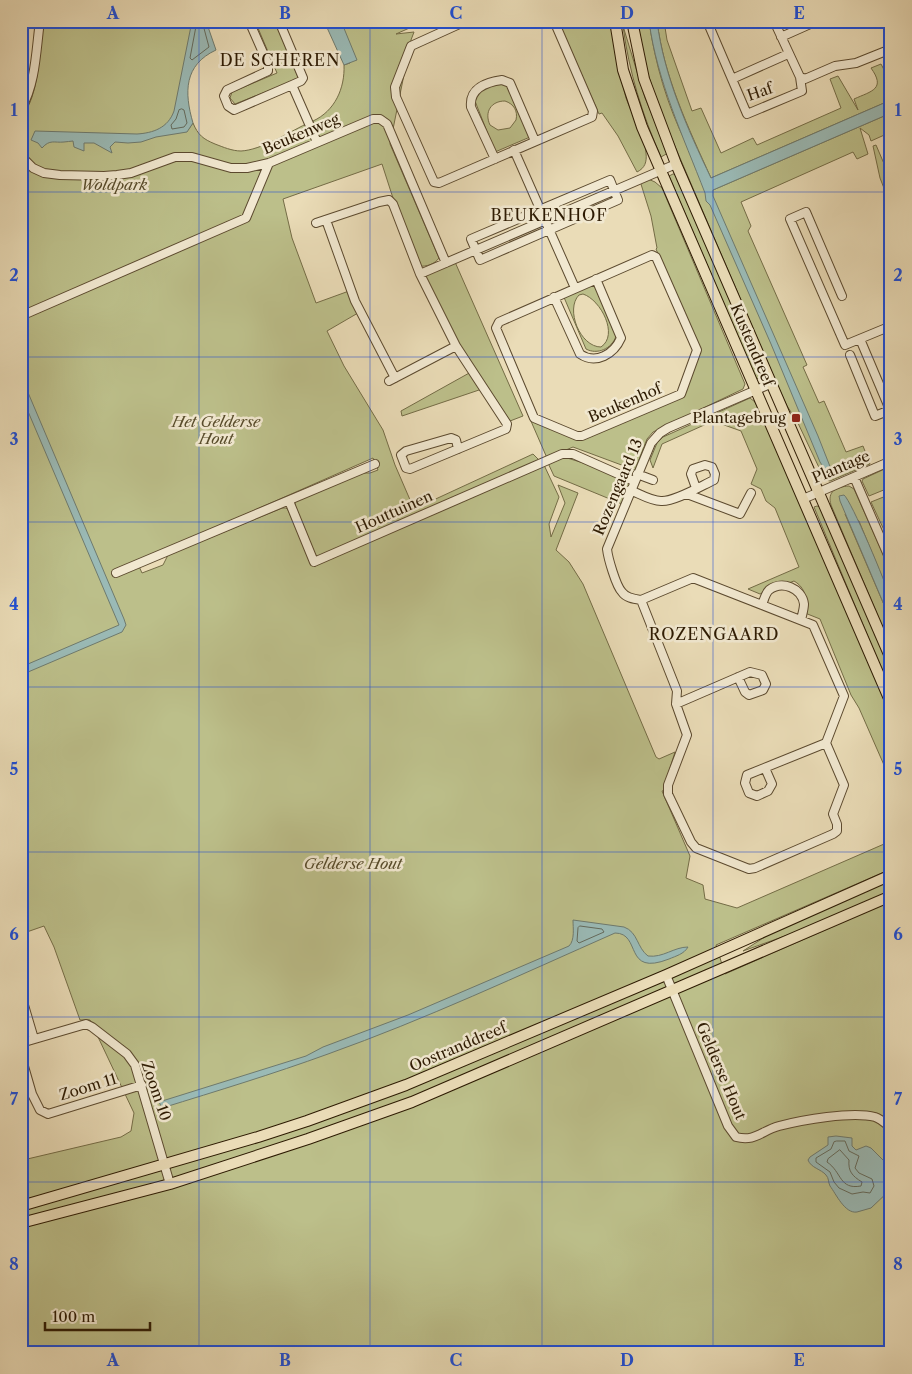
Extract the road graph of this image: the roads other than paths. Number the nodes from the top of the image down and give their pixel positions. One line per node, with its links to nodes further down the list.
1 (40, 21): 19 (street)
2 (249, 21): 18 (street)
3 (279, 21): 18 (street)
4 (466, 21): 24 (street)
5 (554, 21): 20 (street)
6 (615, 21): 27 (main road, Kustendreef)
7 (632, 21): 26 (main road, Kustendreef)
8 (707, 21): 17 (street, Haf)
9 (774, 21): 13 (street)
10 (817, 21): 13 (street)
11 (889, 21): 12 (street)
12 (891, 25)
13 (781, 37): 15 (street)
14 (891, 48): 16 (street)
15 (788, 54): 16 (street); 17 (street, Haf)
16 (800, 77): 17 (street, Haf)
17 (732, 79)
18 (292, 85): 21 (street)
19 (21, 109)
20 (535, 141): 22 (street); 24 (street)
21 (317, 142): 25 (street, Beukenweg); 35 (street, Beukenweg)
22 (514, 150): 24 (street); 29 (street)
23 (21, 156): 25 (street, Beukenweg)
24 (495, 159)
25 (269, 163): 43 (street)
26 (676, 164): 27 (street); 50 (main road, Kustendreef)
27 (661, 170): 28 (street); 51 (main road, Kustendreef)
28 (614, 189): 29 (street); 31 (street); 33 (street)
29 (541, 209): 31 (street); 34 (street)
30 (326, 220): 32 (street); 37 (street); 46 (street)
31 (545, 220): 33 (street); 34 (street)
32 (316, 223)
33 (550, 230): 34 (street); 40 (street)
34 (476, 250): 35 (street)
35 (446, 263): 37 (street)
36 (831, 270): 38 (street); 38 (street); 41 (street)
37 (420, 274): 46 (street)
38 (815, 276): 45 (street)
39 (596, 279): 40 (street, Beukenhof); 42 (street); 42 (street, Beukenhof)
40 (575, 288): 42 (street, Beukenhof)
41 (842, 296)
42 (554, 297)
43 (21, 316)
44 (891, 326): 45 (street)
45 (860, 339): 48 (street)
46 (456, 346): 52 (street)
47 (850, 355): 49 (street)
48 (874, 371): 49 (street); 49 (street)
49 (859, 378)
50 (770, 384): 51 (street, Rozengaard 13); 60 (main road, Kustendreef)
51 (755, 390): 56 (street, Rozengaard 13); 63 (main road, Kustendreef)
52 (458, 449): 52 (street)
53 (891, 461): 55 (street, Plantage)
54 (375, 464): 64 (street)
55 (854, 477): 60 (street, Plantage); 65 (street)
56 (636, 478): 57 (street); 59 (street, Rozengaard 13); 64 (street, Houttuinen)
57 (654, 480)
58 (696, 488): 62 (street)
59 (630, 490): 62 (street); 67 (street, Rozengaard 13)
60 (819, 492): 63 (street, Plantage); 70 (main road, Kustendreef)
61 (751, 493): 62 (street)
62 (687, 494)
63 (803, 499): 73 (main road, Kustendreef)
64 (289, 501): 66 (street)
65 (891, 562)
66 (116, 573)
67 (640, 600): 68 (street); 72 (street)
68 (762, 605): 69 (street); 69 (street)
69 (801, 620): 74 (street)
70 (891, 659)
71 (738, 677): 72 (street)
72 (676, 704): 74 (street)
73 (891, 704)
74 (826, 743): 75 (street)
75 (765, 768)
76 (891, 875): 78 (main road, Oostranddreef)
77 (891, 896): 79 (main road)
78 (666, 975): 79 (street, Gelderse Hout); 86 (main road, Oostranddreef)
79 (672, 990): 85 (street, Gelderse Hout); 87 (main road)
80 (21, 995): 81 (street)
81 (34, 1039): 82 (street, Zoom 10); 84 (street, Zoom 10)
82 (21, 1043)
83 (21, 1056): 84 (street, Zoom 11)
84 (142, 1085): 86 (street, Zoom 10)
85 (891, 1128)
86 (165, 1165): 87 (street, Zoom 10); 88 (main road, Oostranddreef)
87 (170, 1184): 89 (main road)
88 (21, 1206)
89 (21, 1223)

